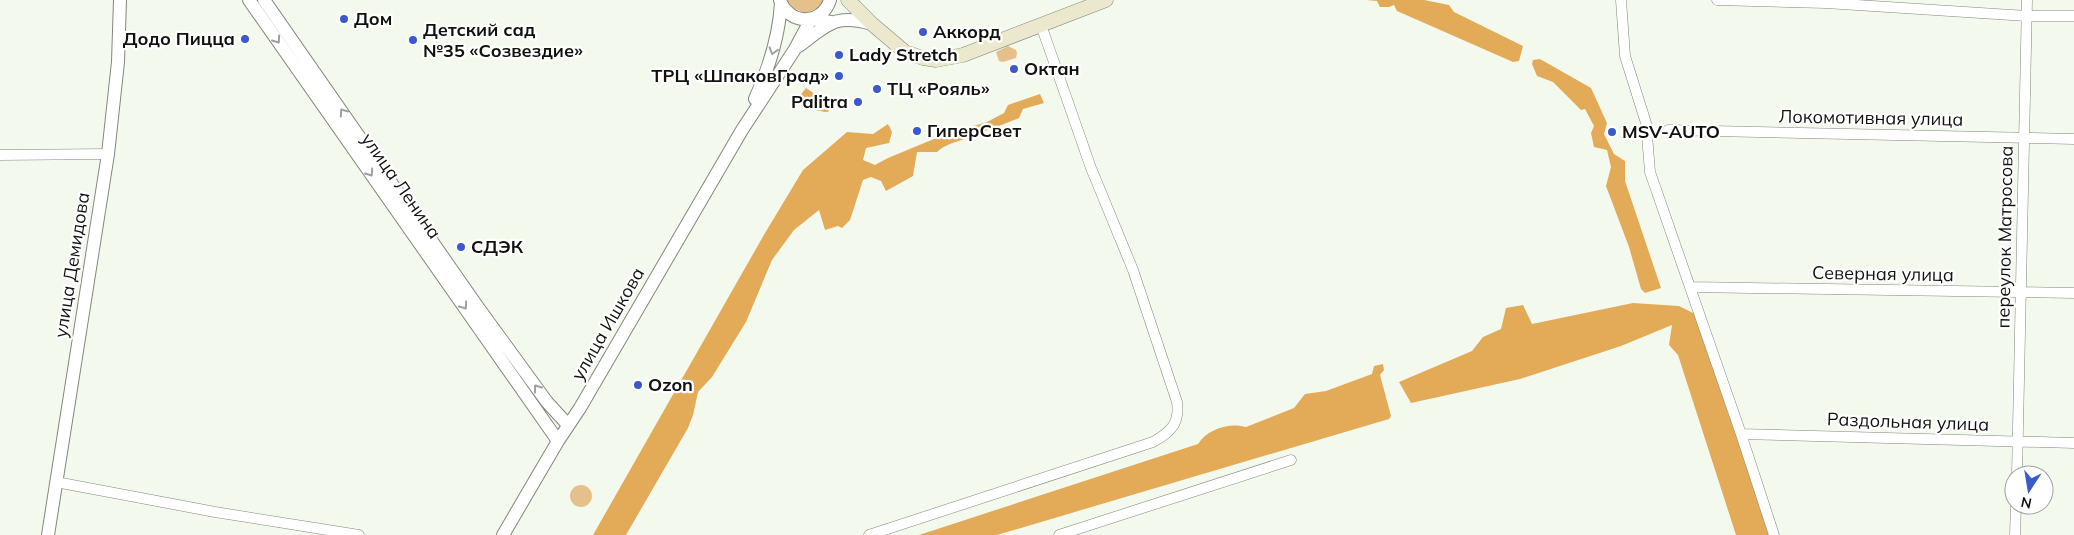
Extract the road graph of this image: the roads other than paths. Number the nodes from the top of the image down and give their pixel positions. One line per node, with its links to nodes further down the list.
1 (120, 0): 22 (street, улица Демидова)
2 (249, 0): 29 (street, улица Ленина, one-way to 29)
3 (264, 0): 27 (street, улица Ленина, one-way to 3)
4 (830, 0): 13 (street, улица Ишкова)
5 (848, 0): 15 (main road)
6 (1106, 0): 16 (main road)
7 (1621, 0): 24 (street)
8 (1717, 0): 11 (street)
9 (2027, 0): 11 (street, переулок Матросова)
10 (780, 2): 13 (street); 18 (street, улица Ишкова, one-way to 18)
11 (2027, 16): 12 (street); 20 (street, переулок Матросова)
12 (2074, 16)
13 (811, 19): 14 (street); 17 (street, улица Ишкова)
14 (830, 22): 15 (street); 17 (street)
15 (872, 24): 16 (main road)
16 (1041, 25): 39 (street)
17 (795, 49): 18 (street, улица Ишкова)
18 (742, 130): 27 (street, улица Ишкова)
19 (1668, 130): 20 (street, Локомотивная улица)
20 (2024, 138): 21 (street, Локомотивная улица); 25 (street, переулок Матросова)
21 (2074, 139)
22 (108, 154): 23 (street); 34 (street, улица Демидова)
23 (0, 155)
24 (1691, 287): 25 (street, Северная улица); 28 (street)
25 (2020, 292): 26 (street, Северная улица); 30 (street, переулок Матросова)
26 (2074, 293)
27 (568, 426): 29 (street, улица Ишкова)
28 (1742, 434): 30 (street, Раздольная улица); 41 (street)
29 (558, 441): 38 (street, улица Ишкова)
30 (2018, 441): 31 (street, Раздольная улица); 33 (street, переулок Матросова)
31 (2074, 443)
32 (1291, 460): 40 (street)
33 (2017, 465)
34 (56, 482): 36 (street, улица Демидова); 37 (street)
35 (2016, 515): 42 (street)
36 (48, 535)
37 (359, 535)
38 (503, 535)
39 (869, 535)
40 (1059, 535)
41 (1774, 535)
42 (2015, 535)

